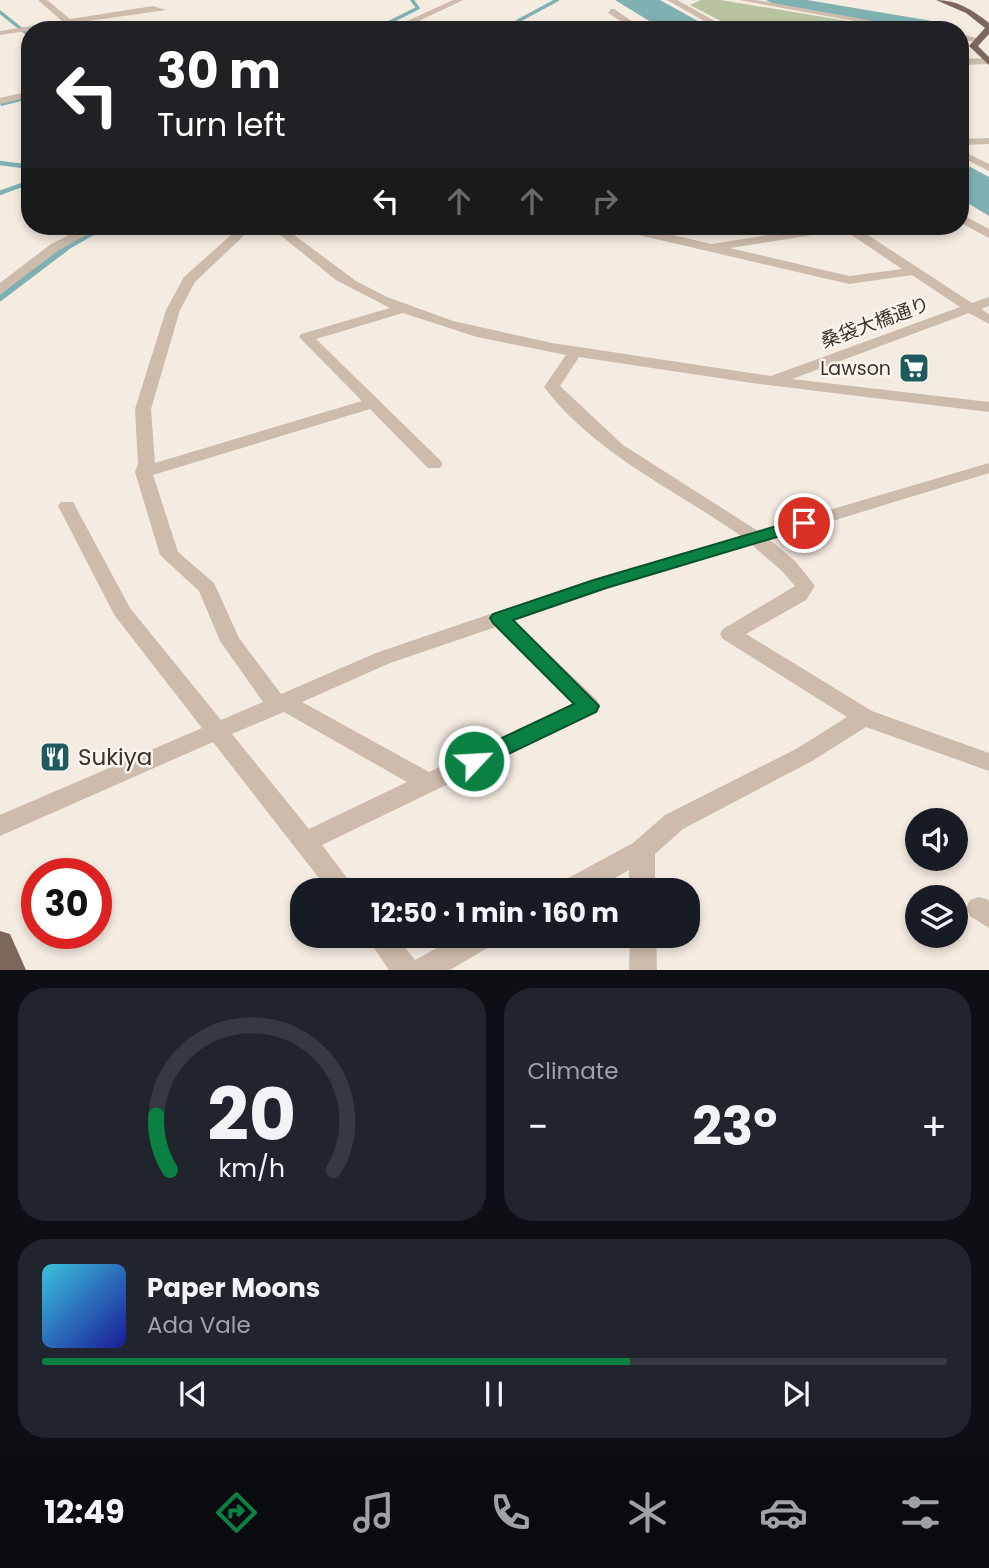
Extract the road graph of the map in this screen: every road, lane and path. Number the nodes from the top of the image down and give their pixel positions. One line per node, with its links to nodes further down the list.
1 (43, 0): 12 (street)
2 (422, 0): 10 (street)
3 (459, 0): 10 (street)
4 (671, 0): 8 (street)
5 (743, 0): 17 (street)
6 (940, 0): 20 (main road)
7 (697, 5): 8 (street)
8 (688, 9): 16 (street)
9 (162, 10): 13 (street)
10 (432, 11): 14 (street)
11 (611, 11): 15 (street)
12 (67, 21)
13 (74, 21)
14 (411, 21)
15 (627, 21)
16 (710, 21)
17 (867, 21)
18 (21, 30): 19 (street)
19 (0, 33)
20 (984, 34): 21 (street); 22 (main road)
21 (989, 43)
22 (988, 61): 23 (street)
23 (969, 62)
24 (21, 96): 25 (street)
25 (0, 102)
26 (989, 141): 27 (street)
27 (969, 142)
28 (969, 157): 29 (street)
29 (989, 168)
30 (969, 223): 31 (street)
31 (989, 234)
32 (78, 235): 40 (street)
33 (238, 235): 51 (street)
34 (286, 235): 42 (street)
35 (652, 235): 38 (street)
36 (791, 235): 38 (street)
37 (858, 235): 39 (street)
38 (706, 249): 39 (street)
39 (912, 271): 43 (street)
40 (0, 290)
41 (989, 302): 43 (street, 桑袋大橋通り)
42 (406, 308): 45 (street); 47 (street)
43 (970, 308): 44 (street); 46 (street, 桑袋大橋通り)
44 (989, 320)
45 (575, 352): 46 (street); 53 (street)
46 (773, 380): 48 (street)
47 (373, 403): 49 (street); 51 (street)
48 (989, 407)
49 (434, 464)
50 (989, 468): 53 (street)
51 (144, 472): 55 (street)
52 (67, 506): 57 (street)
53 (754, 539): 54 (street); 56 (street)
54 (499, 618): 55 (street); 59 (street)
55 (281, 705): 57 (street); 59 (street)
56 (864, 717): 58 (street); 62 (street)
57 (216, 733): 60 (street); 61 (street)
58 (989, 762)
59 (428, 783): 61 (street)
60 (0, 826)
61 (305, 842): 63 (street)
62 (642, 850): 64 (street); 65 (street)
63 (334, 878)
64 (591, 878)
65 (642, 878)
66 (0, 943): 70 (main road)
67 (389, 948): 71 (street)
68 (463, 948): 72 (street)
69 (643, 948): 73 (street)
70 (13, 970)
71 (406, 970)
72 (424, 970)
73 (643, 970)

